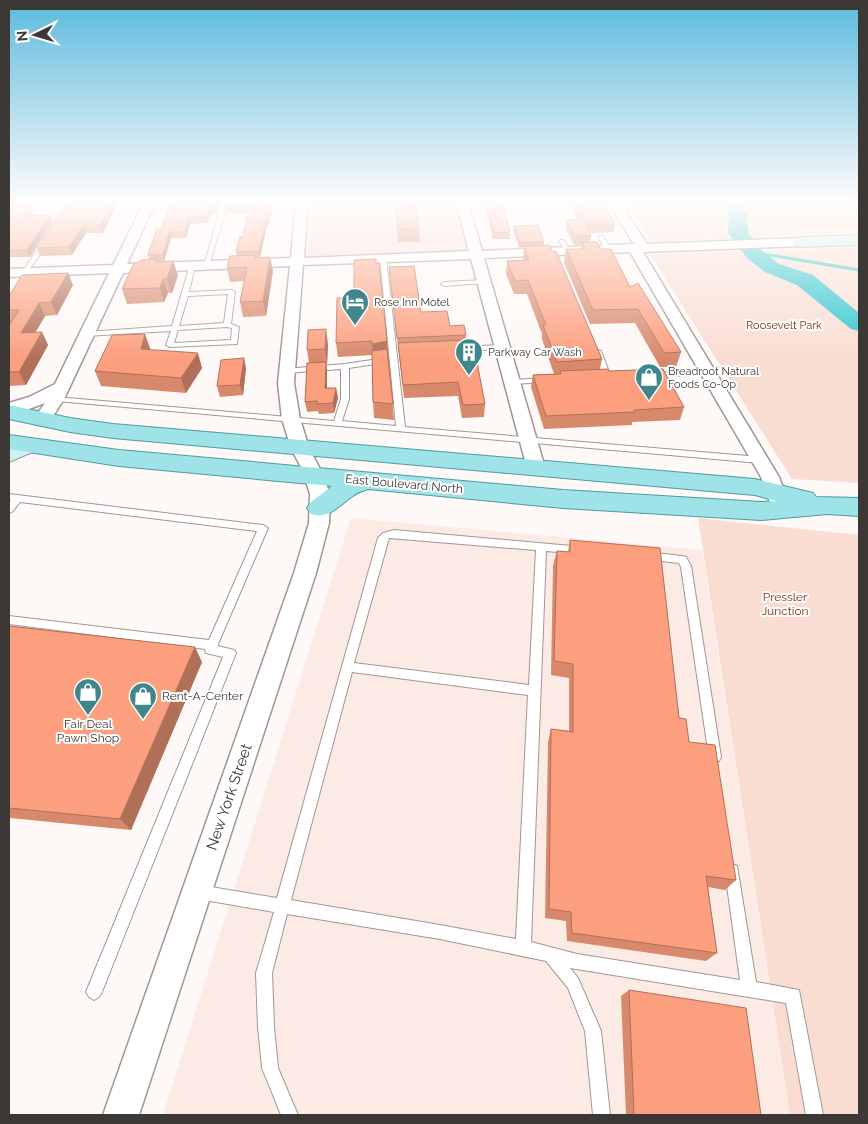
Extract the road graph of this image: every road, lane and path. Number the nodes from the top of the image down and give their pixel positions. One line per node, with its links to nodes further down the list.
1 (37, 254): 13 (lane)
2 (125, 254): 12 (street)
3 (209, 254): 10 (lane)
4 (297, 254): 9 (street, New York Street)
5 (557, 254): 7 (street)
6 (642, 254): 32 (street)
7 (476, 255): 8 (street); 15 (street)
8 (383, 258): 9 (street); 29 (lane)
9 (296, 262): 10 (street); 31 (street, New York Street)
10 (206, 265): 11 (street)
11 (192, 266): 12 (street); 17 (lane)
12 (118, 269): 13 (street); 20 (street)
13 (25, 272): 14 (street)
14 (9, 273)
15 (484, 282): 16 (lane); 24 (street)
16 (444, 284)
17 (185, 294): 18 (lane); 19 (lane)
18 (227, 325): 19 (lane); 22 (lane)
19 (174, 328): 20 (lane); 23 (lane)
20 (86, 334): 39 (street)
21 (592, 341): 35 (lane)
22 (202, 344): 23 (lane); 27 (lane)
23 (170, 345): 28 (lane)
24 (502, 347): 25 (lane); 38 (street)
25 (452, 349)
26 (403, 352): 29 (lane)
27 (198, 354)
28 (166, 356)
29 (394, 356): 30 (lane); 45 (lane)
30 (345, 366): 31 (lane); 43 (lane)
31 (287, 371): 41 (street, New York Street)
32 (708, 372): 33 (lane); 50 (street)
33 (644, 375)
34 (617, 376): 35 (lane)
35 (608, 377): 36 (lane)
36 (598, 378)
37 (552, 380): 38 (lane)
38 (512, 382): 46 (street)
39 (58, 393): 40 (street); 41 (lane); 42 (street)
40 (9, 410): 42 (main road)
41 (291, 419): 43 (lane); 49 (street, New York Street)
42 (42, 420): 44 (main road); 47 (main road)
43 (337, 424): 45 (lane)
44 (9, 425)
45 (401, 430): 46 (lane)
46 (528, 439): 50 (lane); 52 (street)
47 (248, 443): 48 (main road); 49 (main road)
48 (13, 444): 51 (main road, East Boulevard North)
49 (300, 448): 51 (main road); 52 (main road); 53 (street, New York Street)
50 (760, 460): 57 (street)
51 (173, 463): 53 (main road, East Boulevard North)
52 (536, 468): 54 (main road)
53 (314, 476): 54 (main road); 55 (main road, East Boulevard North); 59 (street, New York Street)
54 (626, 476): 57 (main road)
55 (366, 481): 57 (main road, East Boulevard North); 59 (main road)
56 (13, 498): 60 (lane); 65 (lane)
57 (778, 500): 58 (main road)
58 (856, 507)
59 (320, 508): 70 (street, New York Street)
60 (9, 510)
61 (541, 547): 62 (lane); 66 (lane); 67 (lane)
62 (588, 551)
63 (636, 555): 68 (lane)
64 (9, 620): 65 (lane)
65 (213, 645): 75 (lane)
66 (348, 667): 67 (lane); 71 (lane)
67 (534, 691): 72 (lane)
68 (717, 772)
69 (730, 861): 74 (lane)
70 (197, 892): 71 (lane); 76 (street, New York Street)
71 (282, 905): 72 (lane); 77 (lane)
72 (523, 948): 73 (lane)
73 (551, 956): 74 (lane); 78 (lane)
74 (749, 989): 79 (lane)
75 (94, 992)
76 (121, 1115)
77 (289, 1115)
78 (601, 1115)
79 (815, 1115)

